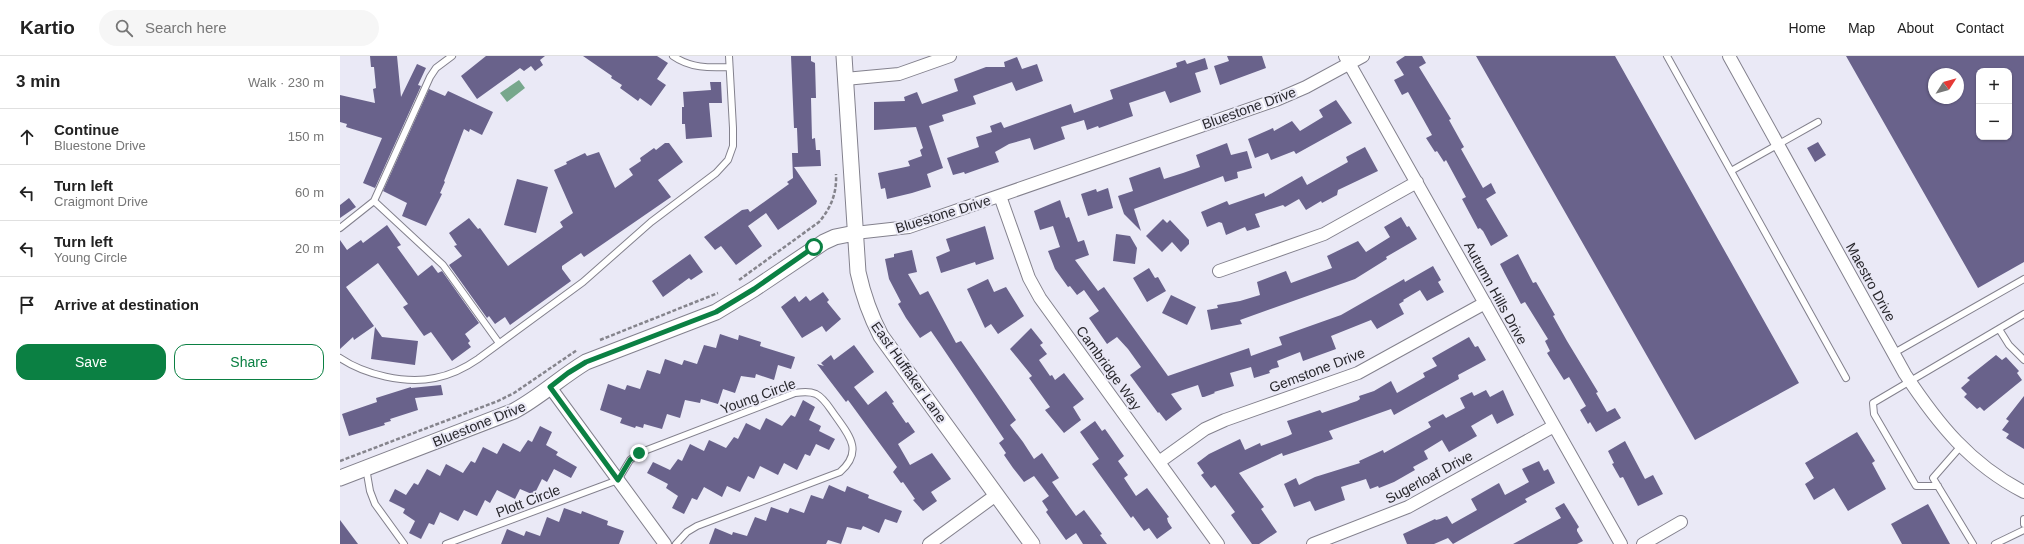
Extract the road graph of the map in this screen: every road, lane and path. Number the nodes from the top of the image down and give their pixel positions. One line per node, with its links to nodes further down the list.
1 (452, 56): 18 (lane)
2 (673, 56): 10 (lane)
3 (728, 56): 10 (lane)
4 (844, 56): 11 (street, East Huffaker Lane)
5 (950, 56): 11 (street)
6 (1363, 56): 9 (street, Bluestone Drive)
7 (1667, 56): 15 (lane)
8 (1729, 56): 13 (street, Maestro Drive)
9 (1348, 60): 16 (street, Autumn Hills Drive); 17 (street, Bluestone Drive)
10 (729, 67): 29 (lane)
11 (845, 80): 20 (street, East Huffaker Lane)
12 (1818, 122): 13 (lane)
13 (1777, 145): 15 (lane); 31 (street, Maestro Drive)
14 (836, 170): 23 (path)
15 (1731, 171): 34 (lane)
16 (1417, 182): 21 (street); 25 (street, Autumn Hills Drive)
17 (1000, 196): 20 (street, Bluestone Drive); 40 (street, Cambridge Way)
18 (374, 201): 19 (lane); 29 (lane)
19 (340, 228)
20 (856, 233): 36 (street, Bluestone Drive); 46 (street, East Huffaker Lane)
21 (1219, 271)
22 (2024, 279): 31 (lane)
23 (737, 282)
24 (725, 291): 28 (path)
25 (1485, 303): 37 (street, Autumn Hills Drive); 40 (street, Gemstone Drive)
26 (2024, 314): 27 (lane)
27 (1999, 328): 33 (lane); 35 (lane)
28 (598, 341)
29 (499, 343): 32 (lane)
30 (580, 349): 39 (path)
31 (1894, 353): 35 (street, Maestro Drive)
32 (340, 358)
33 (2024, 360)
34 (1846, 378)
35 (1910, 381): 38 (street, Maestro Drive); 44 (lane)
36 (550, 387): 41 (street, Bluestone Drive); 43 (street)
37 (1554, 426): 58 (street, Sugerloaf Drive); 59 (street, Autumn Hills Drive)
38 (1961, 446): 44 (lane); 45 (street, Maestro Drive)
39 (340, 461)
40 (1159, 462): 57 (street, Cambridge Way)
41 (366, 468): 42 (street, Bluestone Drive); 51 (lane)
42 (340, 478)
43 (618, 480): 52 (lane, Plott Circle); 53 (street); 54 (lane, Young Circle)
44 (1938, 486): 61 (lane)
45 (2024, 492)
46 (996, 495): 55 (street); 56 (street, East Huffaker Lane)
47 (2024, 519): 49 (lane)
48 (1681, 522): 60 (street)
49 (2024, 524)
50 (2024, 530): 62 (lane)
51 (404, 544)
52 (446, 544)
53 (665, 544)
54 (676, 544)
55 (929, 544)
56 (1032, 544)
57 (1218, 544)
58 (1313, 544)
59 (1621, 544)
60 (1643, 544)
61 (1973, 544)
62 (1995, 544)

